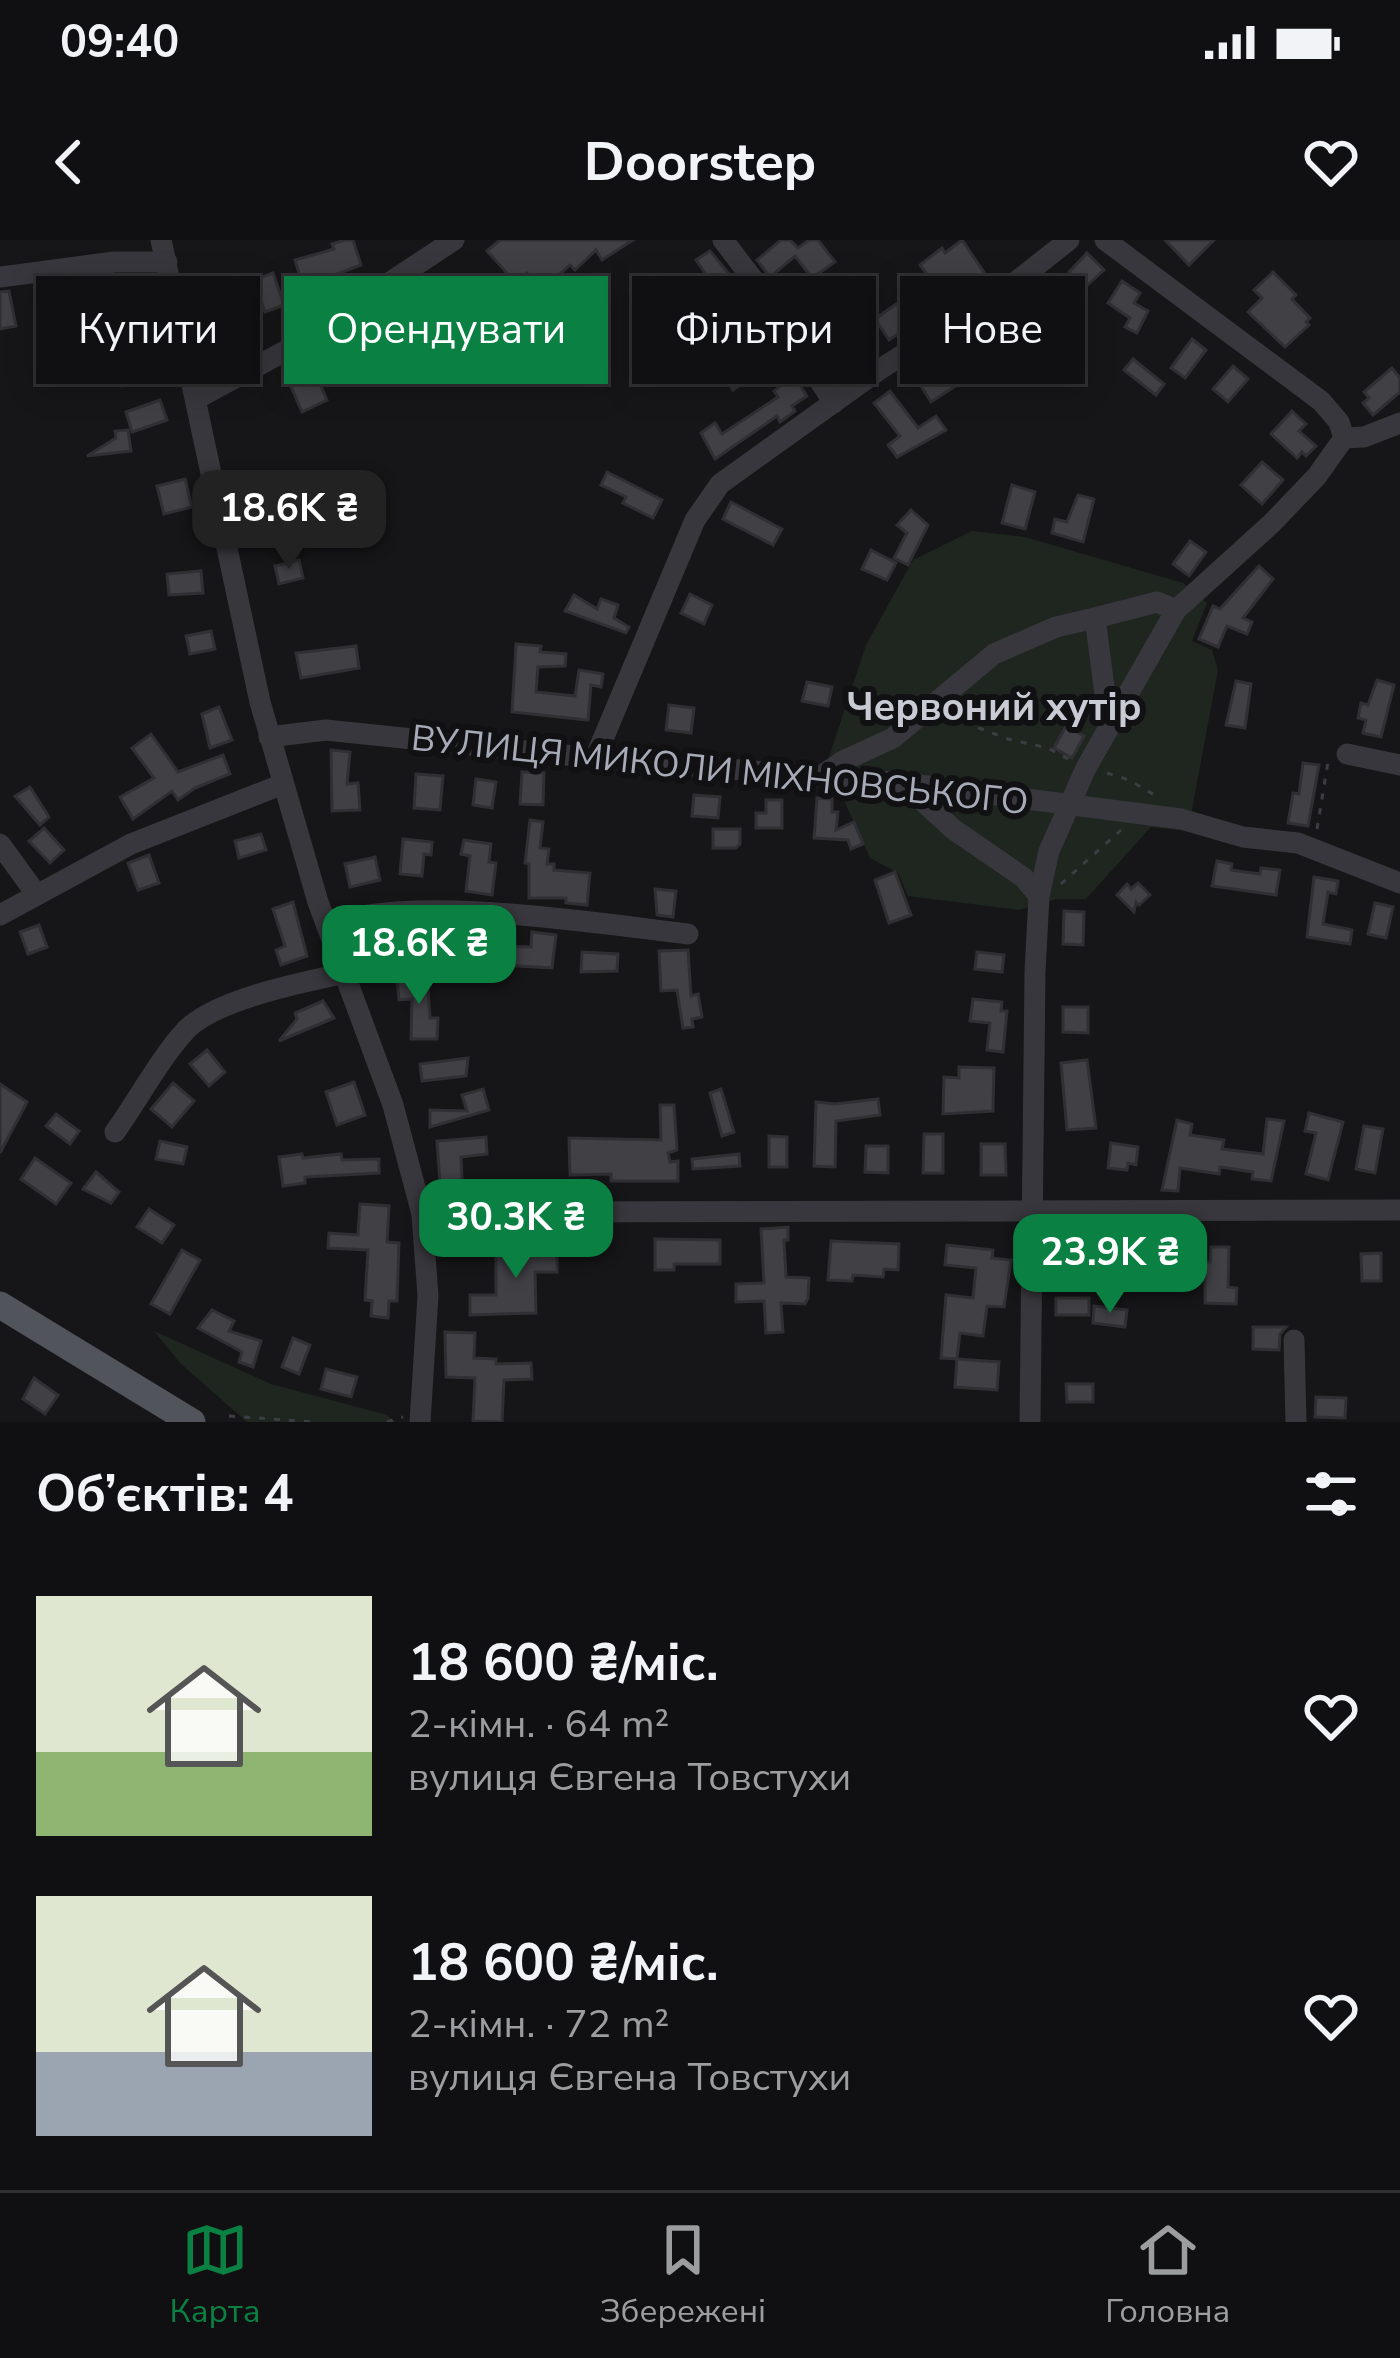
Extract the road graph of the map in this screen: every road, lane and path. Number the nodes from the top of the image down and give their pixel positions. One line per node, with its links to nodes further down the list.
1 (454, 240): 7 (street)
2 (723, 240): 8 (street)
3 (1069, 240): 8 (street)
4 (1105, 240): 10 (street)
5 (164, 251): 6 (street); 7 (street)
6 (0, 277)
7 (196, 399): 15 (street)
8 (834, 403): 17 (street)
9 (1400, 423): 10 (street)
10 (1344, 438): 11 (street, ВУЛИЦЯ МИКОЛИ МІХНОВСЬКОГО)
11 (1176, 610): 12 (street); 14 (street, ВУЛИЦЯ МИКОЛИ МІХНОВСЬКОГО)
12 (1095, 618): 13 (street); 14 (street)
13 (925, 710): 19 (path); 20 (street)
14 (1109, 725): 19 (street, ВУЛИЦЯ МИКОЛИ МІХНОВСЬКОГО)
15 (269, 737): 17 (street, ВУЛИЦЯ МИКОЛИ МІХНОВСЬКОГО); 22 (street)
16 (1347, 754): 18 (street); 27 (path)
17 (596, 758): 20 (street, ВУЛИЦЯ МИКОЛИ МІХНОВСЬКОГО)
18 (1400, 765)
19 (1086, 768): 23 (street, ВУЛИЦЯ МИКОЛИ МІХНОВСЬКОГО); 25 (path)
20 (821, 776): 21 (street, ВУЛИЦЯ МИКОЛИ МІХНОВСЬКОГО)
21 (904, 783): 23 (street, ВУЛИЦЯ МИКОЛИ МІХНОВСЬКОГО); 30 (street)
22 (283, 784): 29 (street); 32 (street)
23 (1067, 805): 24 (street); 30 (street)
24 (1129, 813): 25 (street); 30 (path)
25 (1181, 820): 27 (street)
26 (0, 844): 29 (street)
27 (1314, 849): 28 (street)
28 (1400, 884)
29 (37, 895): 31 (street)
30 (1039, 896): 37 (street)
31 (0, 915)
32 (328, 926): 33 (street); 34 (street)
33 (688, 934)
34 (346, 973): 35 (street); 38 (street)
35 (115, 1132)
36 (1400, 1210): 37 (street)
37 (1033, 1212): 38 (street); 45 (street)
38 (423, 1223): 44 (street)
39 (0, 1305): 42 (main road)
40 (1294, 1340): 46 (street)
41 (229, 1416): 43 (path)
42 (192, 1422)
43 (314, 1422)
44 (420, 1422)
45 (1030, 1422)
46 (1296, 1422)

